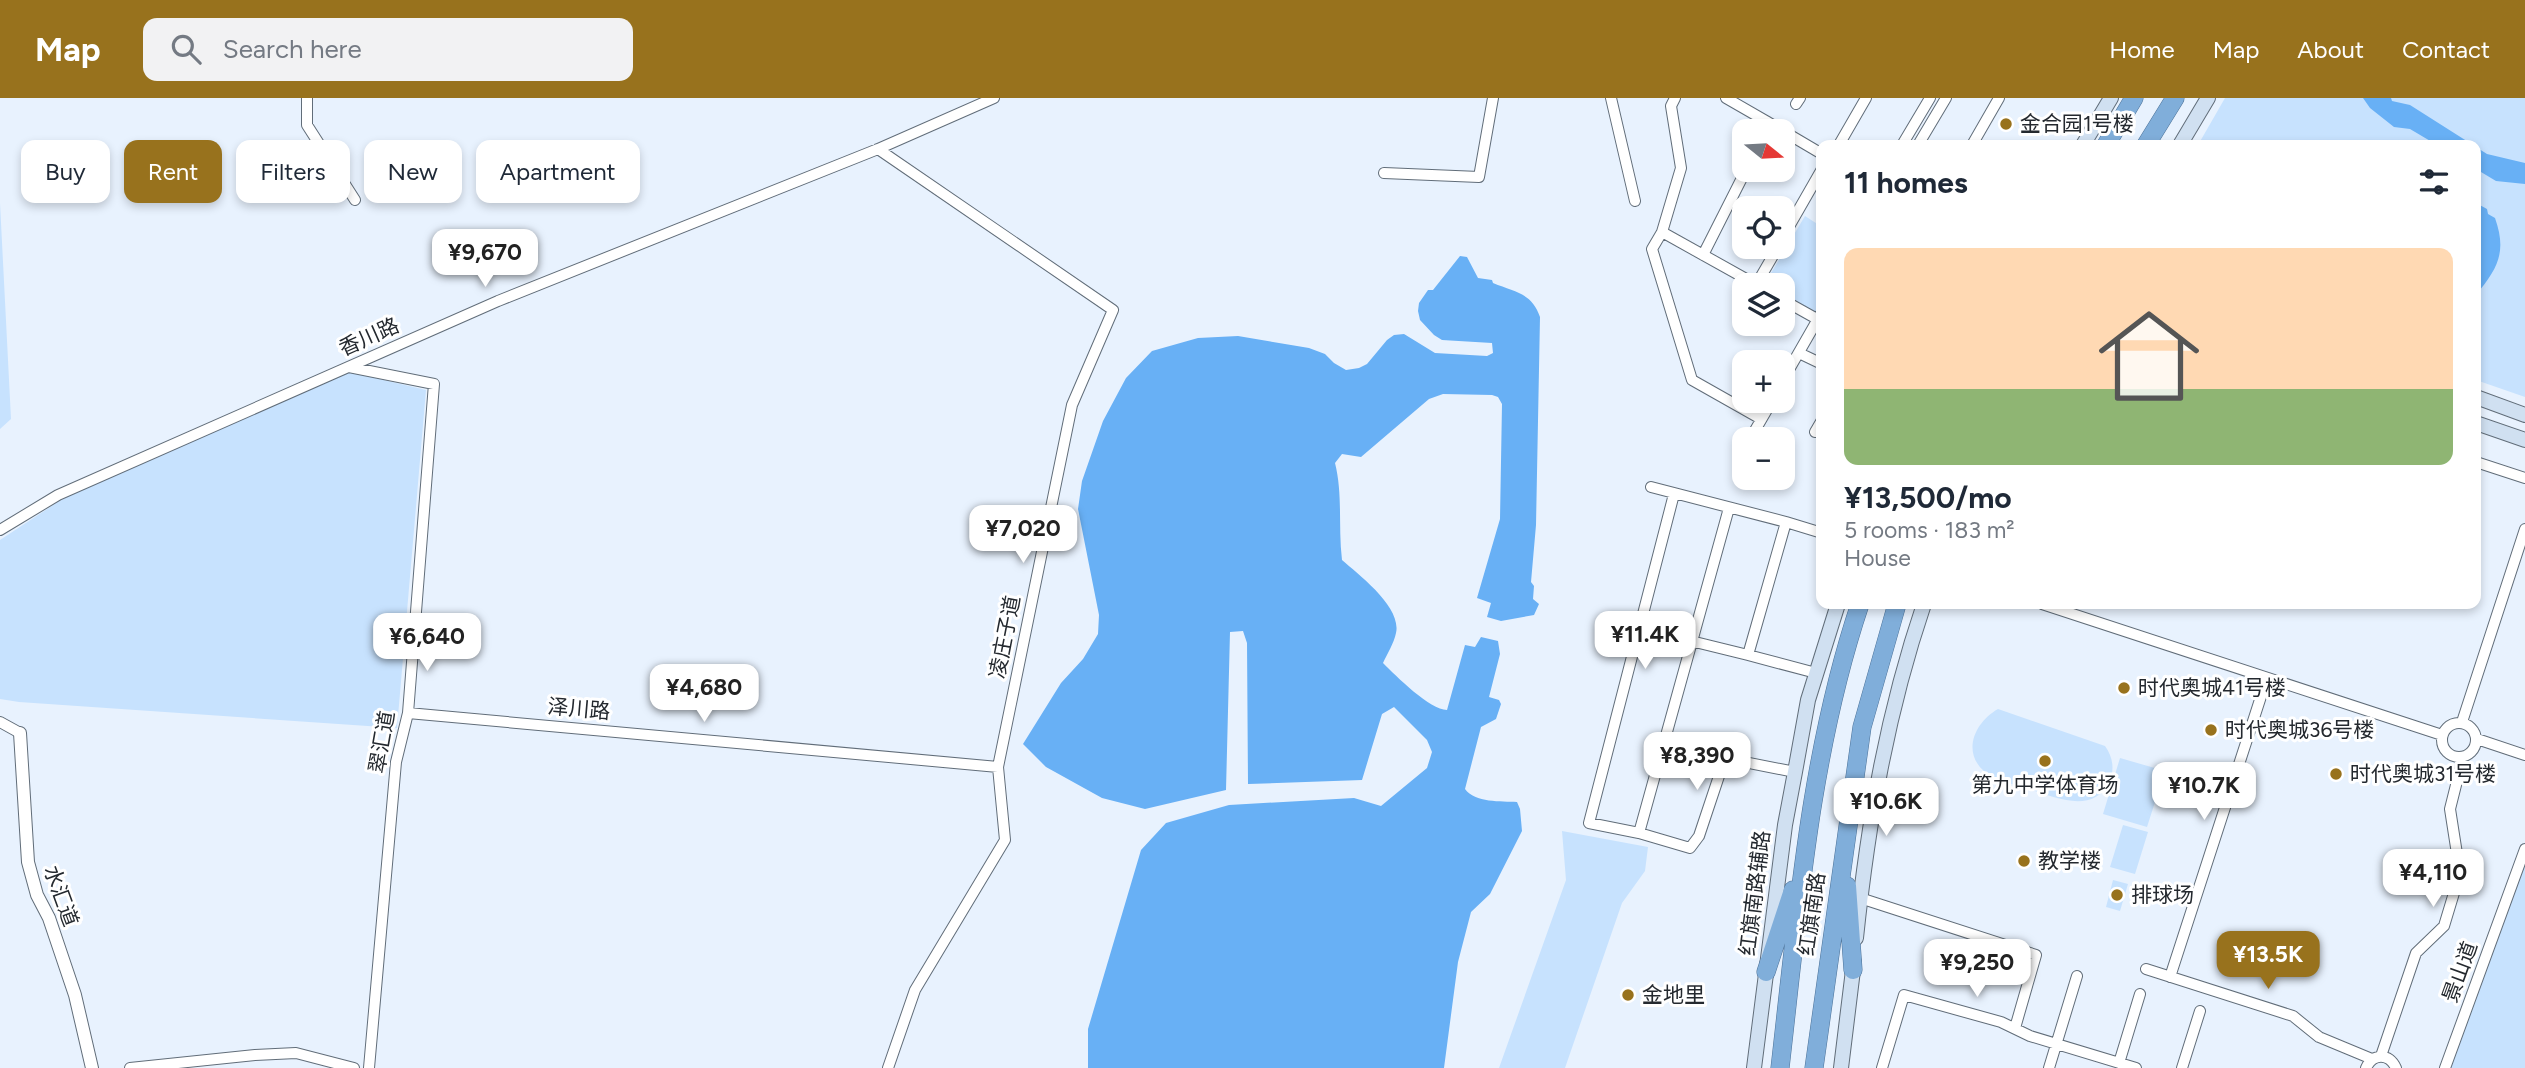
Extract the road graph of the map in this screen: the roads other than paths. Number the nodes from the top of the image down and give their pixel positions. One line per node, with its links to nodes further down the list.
1 (307, 98): 30 (street)
2 (994, 98): 25 (street, 香川路)
3 (1493, 98): 27 (street)
4 (1611, 98): 31 (street)
5 (1675, 98): 33 (street)
6 (1726, 98): 15 (street)
7 (1867, 98): 17 (street)
8 (1930, 98): 18 (street)
9 (1946, 98): 19 (street)
10 (1999, 98): 20 (street)
11 (2111, 98): 21 (main road)
12 (2134, 98): 22 (highway)
13 (2175, 98): 23 (highway)
14 (2208, 98): 24 (main road)
15 (1755, 119)
16 (1796, 139): 26 (street)
17 (1842, 140)
18 (1905, 140)
19 (1921, 140)
20 (1975, 140)
21 (2086, 140)
22 (2109, 140)
23 (2149, 140)
24 (2183, 140)
25 (878, 149): 42 (street, 香川路); 78 (street, 凌庄子道)
26 (1816, 150)
27 (1384, 173)
28 (1816, 179): 32 (street)
29 (1740, 182): 34 (street)
30 (355, 200)
31 (1635, 201)
32 (1795, 216)
33 (1662, 232): 34 (street); 46 (street)
34 (1703, 255): 35 (street)
35 (1735, 273)
36 (1795, 305): 37 (street)
37 (1816, 314)
38 (1816, 323): 39 (street)
39 (1799, 353): 40 (street); 41 (street)
40 (1795, 360)
41 (1816, 361)
42 (348, 367): 57 (street, 香川路); 68 (street, 翠汇道)
43 (2481, 399): 45 (main road)
44 (1765, 413): 46 (street)
45 (2525, 415)
46 (1761, 419): 48 (street)
47 (2481, 425): 49 (main road)
48 (1757, 427)
49 (2525, 440)
50 (2481, 464): 51 (street)
51 (2525, 478)
52 (1651, 487): 53 (street)
53 (1674, 494): 54 (street); 80 (street)
54 (1729, 508): 55 (street); 64 (street)
55 (1786, 522): 58 (street); 65 (street)
56 (2525, 529): 70 (street)
57 (0, 530)
58 (1816, 531)
59 (1836, 609): 66 (main road, 红旗南路辅路)
60 (1858, 609): 81 (highway, 红旗南路)
61 (1896, 609): 83 (highway, 红旗南路)
62 (1922, 609): 84 (main road)
63 (2057, 609): 67 (street)
64 (1691, 641): 65 (street); 74 (street)
65 (1748, 655): 66 (street)
66 (1816, 673): 79 (main road, 红旗南路辅路)
67 (2267, 678): 72 (street); 89 (street)
68 (408, 713): 78 (street, 泽川路); 99 (street, 翠汇道)
69 (0, 722): 71 (street)
70 (2462, 722): 72 (street); 73 (street)
71 (20, 733): 96 (street, 水汇道)
72 (2442, 735): 76 (street)
73 (2477, 739): 75 (street); 76 (street)
74 (1663, 746): 77 (street); 80 (street)
75 (2525, 755)
76 (2463, 757): 94 (street)
77 (1725, 758): 79 (street); 80 (street)
78 (998, 768): 100 (street, 凌庄子道)
79 (1795, 772): 87 (main road, 红旗南路辅路)
80 (1639, 833)
81 (1808, 844): 87 (highway); 102 (highway, 红旗南路)
82 (2525, 849): 110 (street, 景山道)
83 (1844, 853): 86 (highway); 103 (highway, 红旗南路)
84 (1860, 898): 86 (main road); 92 (street)
85 (2146, 969): 89 (street)
86 (1853, 970): 104 (main road)
87 (1766, 972): 101 (main road, 红旗南路辅路)
88 (2077, 976): 93 (street)
89 (2170, 976): 94 (street)
90 (2140, 993): 95 (street)
91 (2200, 1011): 108 (street)
92 (2015, 1028): 93 (street); 105 (street)
93 (2056, 1044): 95 (street); 106 (street)
94 (2373, 1061): 109 (street)
95 (2119, 1063): 107 (street)
96 (92, 1068)
97 (130, 1068): 98 (street)
98 (354, 1068)
99 (369, 1068)
100 (888, 1068)
101 (1754, 1068)
102 (1780, 1068)
103 (1814, 1068)
104 (1841, 1068)
105 (1882, 1068)
106 (2049, 1068)
107 (2136, 1068)
108 (2182, 1068)
109 (2396, 1068)
110 (2445, 1068)

